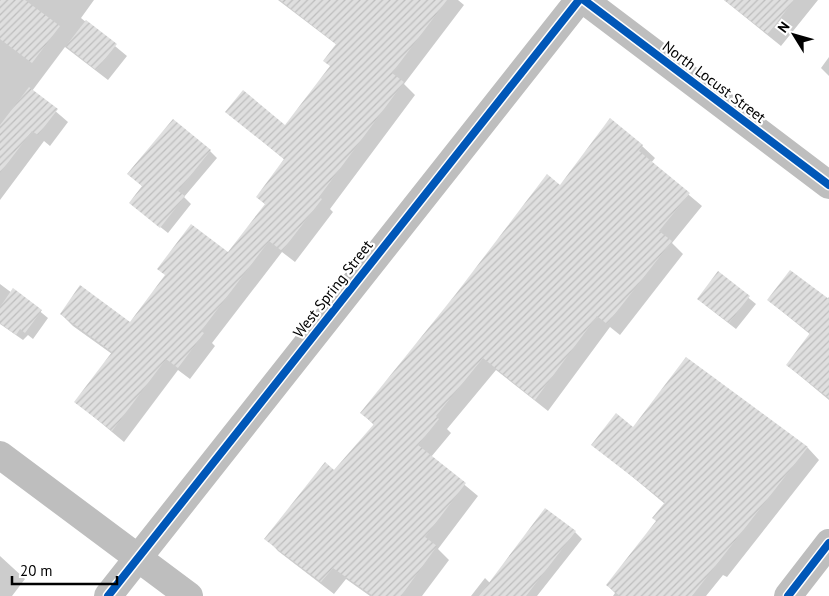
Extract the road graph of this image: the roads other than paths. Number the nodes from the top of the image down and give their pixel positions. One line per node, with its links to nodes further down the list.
1 (579, 0): 6 (street, West Spring Street)
2 (584, 0): 3 (street, North Locust Street)
3 (829, 185)
4 (0, 455): 6 (street)
5 (829, 543): 9 (street)
6 (137, 558): 7 (street, West Spring Street); 8 (street)
7 (108, 596)
8 (189, 596)
9 (788, 596)

